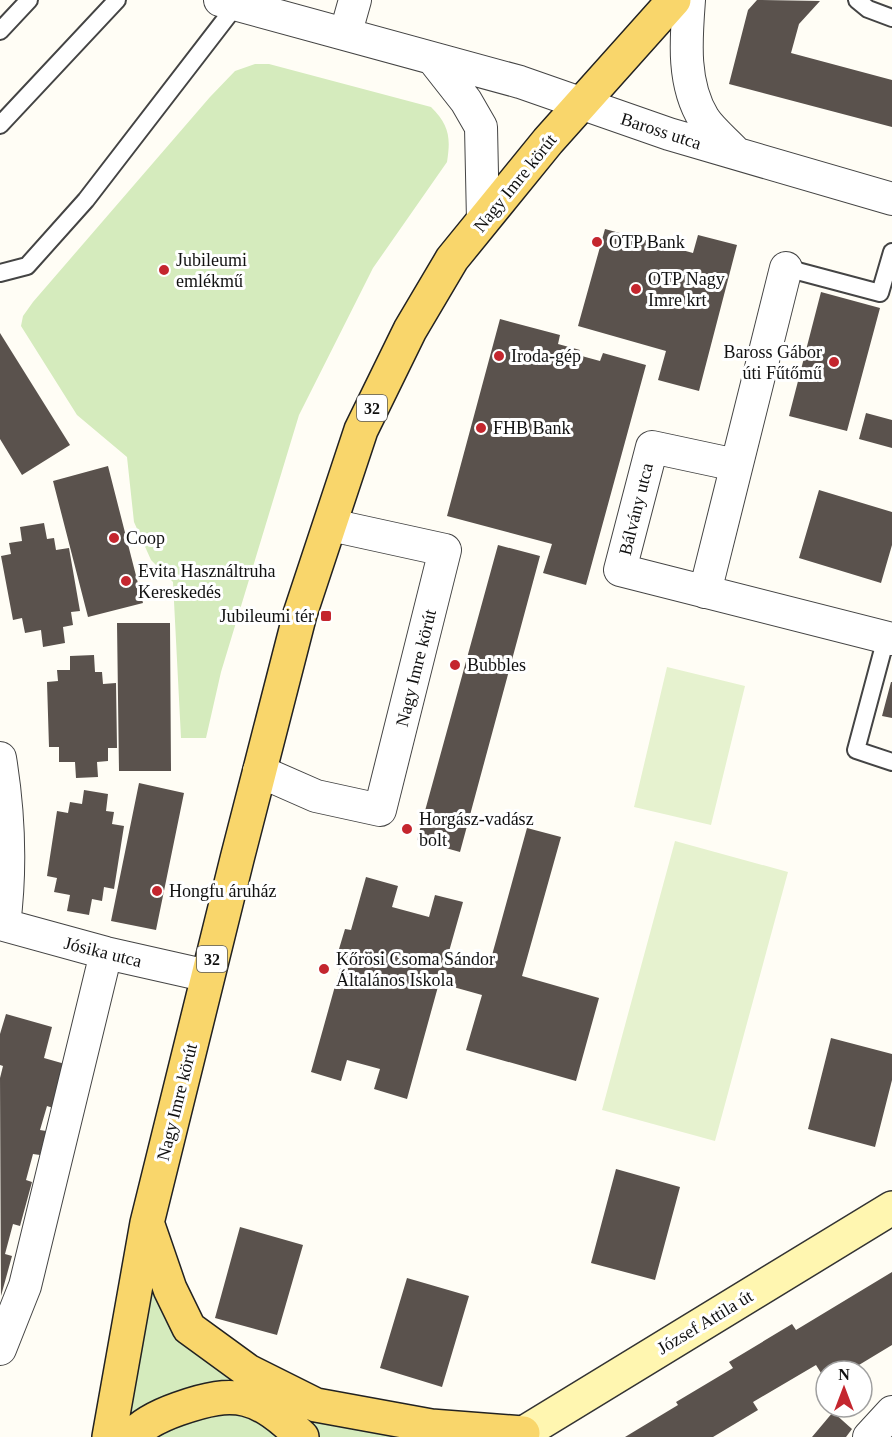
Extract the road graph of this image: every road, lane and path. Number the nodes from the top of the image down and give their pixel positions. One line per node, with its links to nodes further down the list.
1 (29, 0): 9 (lane)
2 (117, 0): 13 (lane)
3 (355, 0): 10 (street)
4 (674, 0): 12 (main road, 32)
5 (688, 0): 14 (street, Baross utca)
6 (857, 0): 8 (lane)
7 (229, 2): 10 (street, Baross utca); 19 (lane)
8 (892, 18)
9 (0, 31)
10 (346, 32): 11 (street, Baross utca)
11 (433, 59): 12 (street, Baross utca); 16 (street)
12 (583, 104): 14 (street, Baross utca); 16 (main road, Nagy Imre körút / 32)
13 (0, 125)
14 (739, 156): 15 (street, Baross utca)
15 (892, 199)
16 (483, 221): 21 (main road, Nagy Imre körút / 32)
17 (892, 252): 18 (lane)
18 (786, 268): 20 (street)
19 (0, 273)
20 (736, 465): 22 (street); 22 (street, Bálvány utca)
21 (331, 525): 26 (main road, Nagy Imre körút / 32); 26 (street, Nagy Imre körút)
22 (705, 592): 23 (street, Bálvány utca)
23 (889, 639): 25 (lane)
24 (0, 758): 27 (street)
25 (892, 762)
26 (259, 771): 29 (main road, Nagy Imre körút / 32)
27 (2, 924): 28 (street, Jósika utca)
28 (106, 953): 29 (street, Jósika utca); 32 (street)
29 (208, 976): 31 (main road, Nagy Imre körút / 32)
30 (892, 1208): 34 (street, József Attila út)
31 (147, 1223): 34 (main road); 35 (main road, Nagy Imre körút / 32)
32 (0, 1349)
33 (892, 1412): 38 (street)
34 (520, 1435)
35 (109, 1437)
36 (131, 1437): 37 (main road)
37 (302, 1437)
38 (869, 1437)

